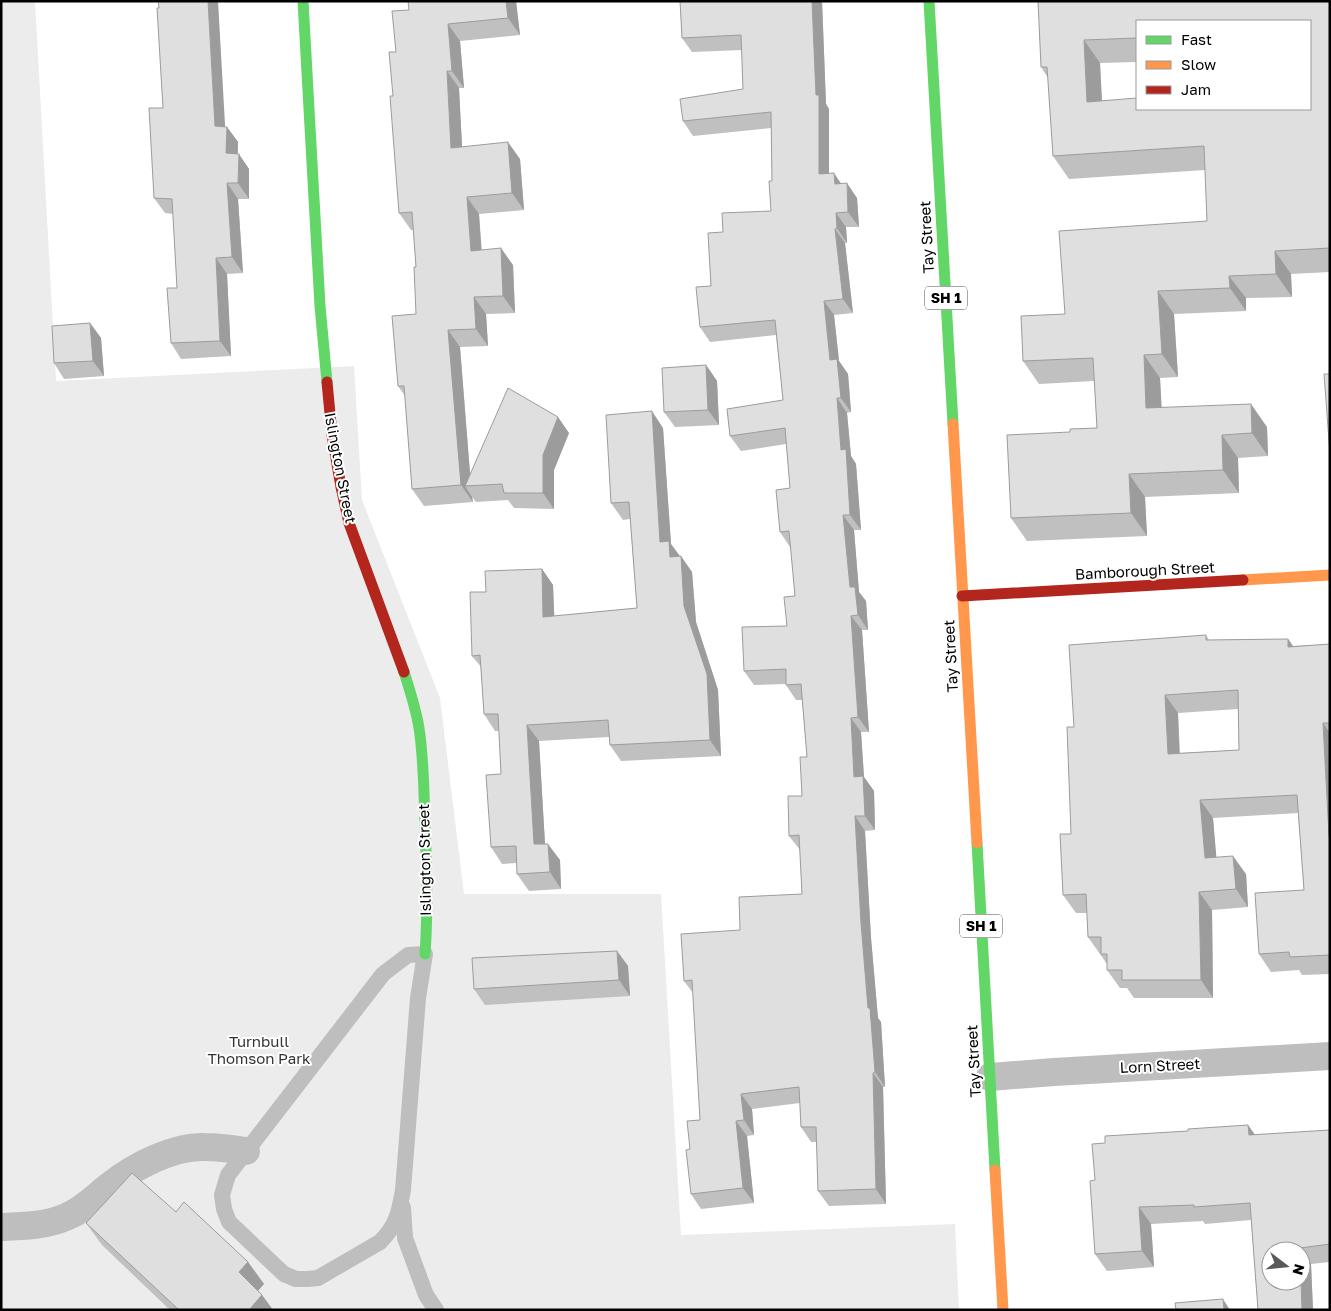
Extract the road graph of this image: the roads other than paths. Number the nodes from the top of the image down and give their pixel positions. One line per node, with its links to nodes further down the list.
1 (303, 1): 5 (main road, Islington Street)
2 (929, 1): 4 (main road, Tay Street / SH 1)
3 (1330, 575): 4 (main road, Bamborough Street)
4 (962, 596): 7 (main road, Tay Street / SH 1)
5 (425, 954): 8 (lane, Islington Street); 9 (lane, Islington Street)
6 (1330, 1056): 7 (street, Lorn Street)
7 (990, 1077): 12 (main road, Tay Street / SH 1)
8 (246, 1151): 9 (lane, Islington Street); 10 (street)
9 (403, 1190): 11 (lane)
10 (1, 1227)
11 (436, 1310)
12 (1003, 1310)

